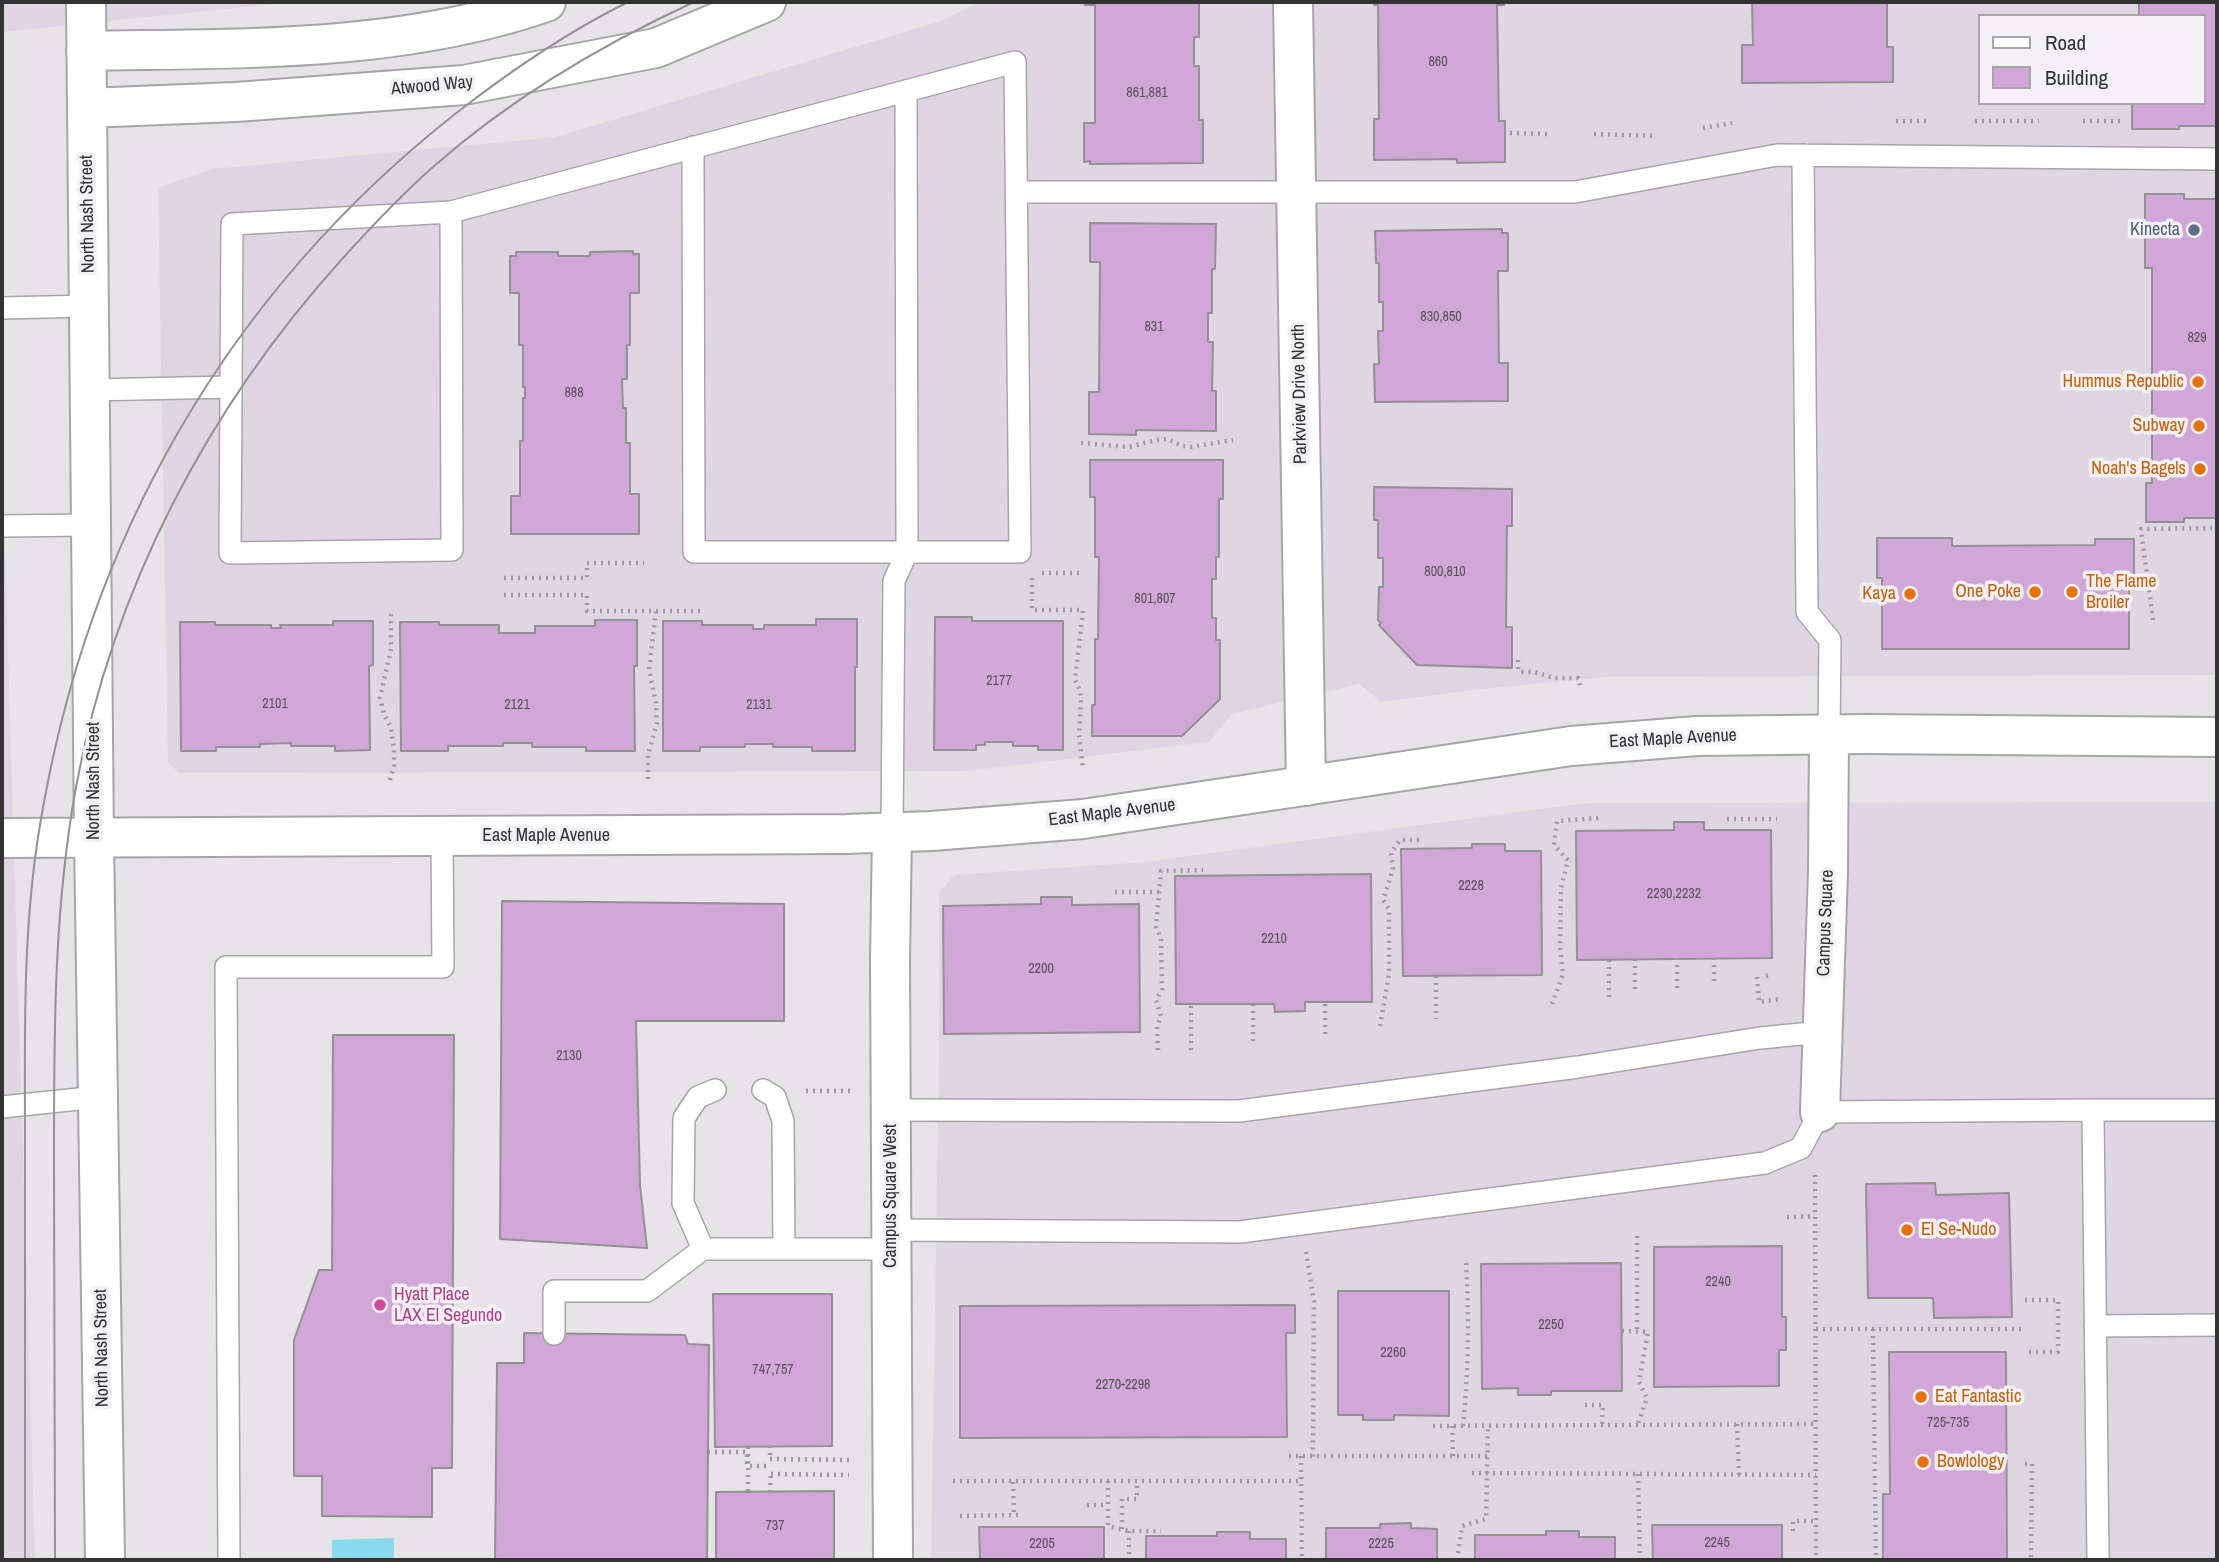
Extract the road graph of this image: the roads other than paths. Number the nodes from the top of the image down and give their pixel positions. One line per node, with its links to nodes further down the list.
1 (86, 2): 5 (street, North Nash Street)
2 (546, 2): 5 (street)
3 (766, 2): 7 (street, Atwood Way)
4 (1293, 2): 12 (street, Parkview Drive North)
5 (86, 51): 7 (street, North Nash Street)
6 (905, 92): 8 (lane); 11 (lane); 20 (lane)
7 (87, 108): 14 (street, North Nash Street)
8 (693, 147): 13 (lane); 20 (lane)
9 (1803, 155): 10 (lane); 12 (lane); 21 (lane)
10 (2217, 159)
11 (1017, 192): 12 (lane); 20 (lane)
12 (1297, 192): 23 (street, Parkview Drive North)
13 (451, 212): 16 (lane); 16 (lane)
14 (89, 306): 15 (lane); 17 (street, North Nash Street)
15 (2, 308)
16 (231, 387): 17 (lane)
17 (89, 390): 18 (street, North Nash Street)
18 (91, 525): 19 (lane); 27 (street, North Nash Street)
19 (2, 526)
20 (907, 551): 24 (lane)
21 (1829, 734): 22 (street, East Maple Avenue); 23 (street, East Maple Avenue); 28 (street, Campus Square)
22 (2217, 737)
23 (1306, 786): 24 (street, East Maple Avenue)
24 (892, 832): 25 (street, East Maple Avenue); 33 (street, Campus Square West)
25 (442, 837): 27 (street, East Maple Avenue); 44 (lane)
26 (2, 838): 27 (street, East Maple Avenue)
27 (94, 839): 31 (street, North Nash Street)
28 (1822, 1032): 33 (lane); 36 (street, Campus Square)
29 (715, 1090): 38 (lane)
30 (763, 1090): 39 (lane)
31 (98, 1097): 32 (lane); 43 (street, North Nash Street)
32 (2, 1107)
33 (891, 1110): 37 (street, Campus Square West)
34 (2093, 1110): 35 (lane); 36 (lane); 41 (lane)
35 (2217, 1110)
36 (1820, 1112): 37 (lane)
37 (892, 1240): 39 (lane); 45 (street, Campus Square West)
38 (703, 1249): 39 (lane); 42 (lane)
39 (784, 1249)
40 (2217, 1325): 41 (lane)
41 (2095, 1326): 46 (lane)
42 (554, 1334)
43 (105, 1560)
44 (229, 1560)
45 (893, 1560)
46 (2098, 1560)

